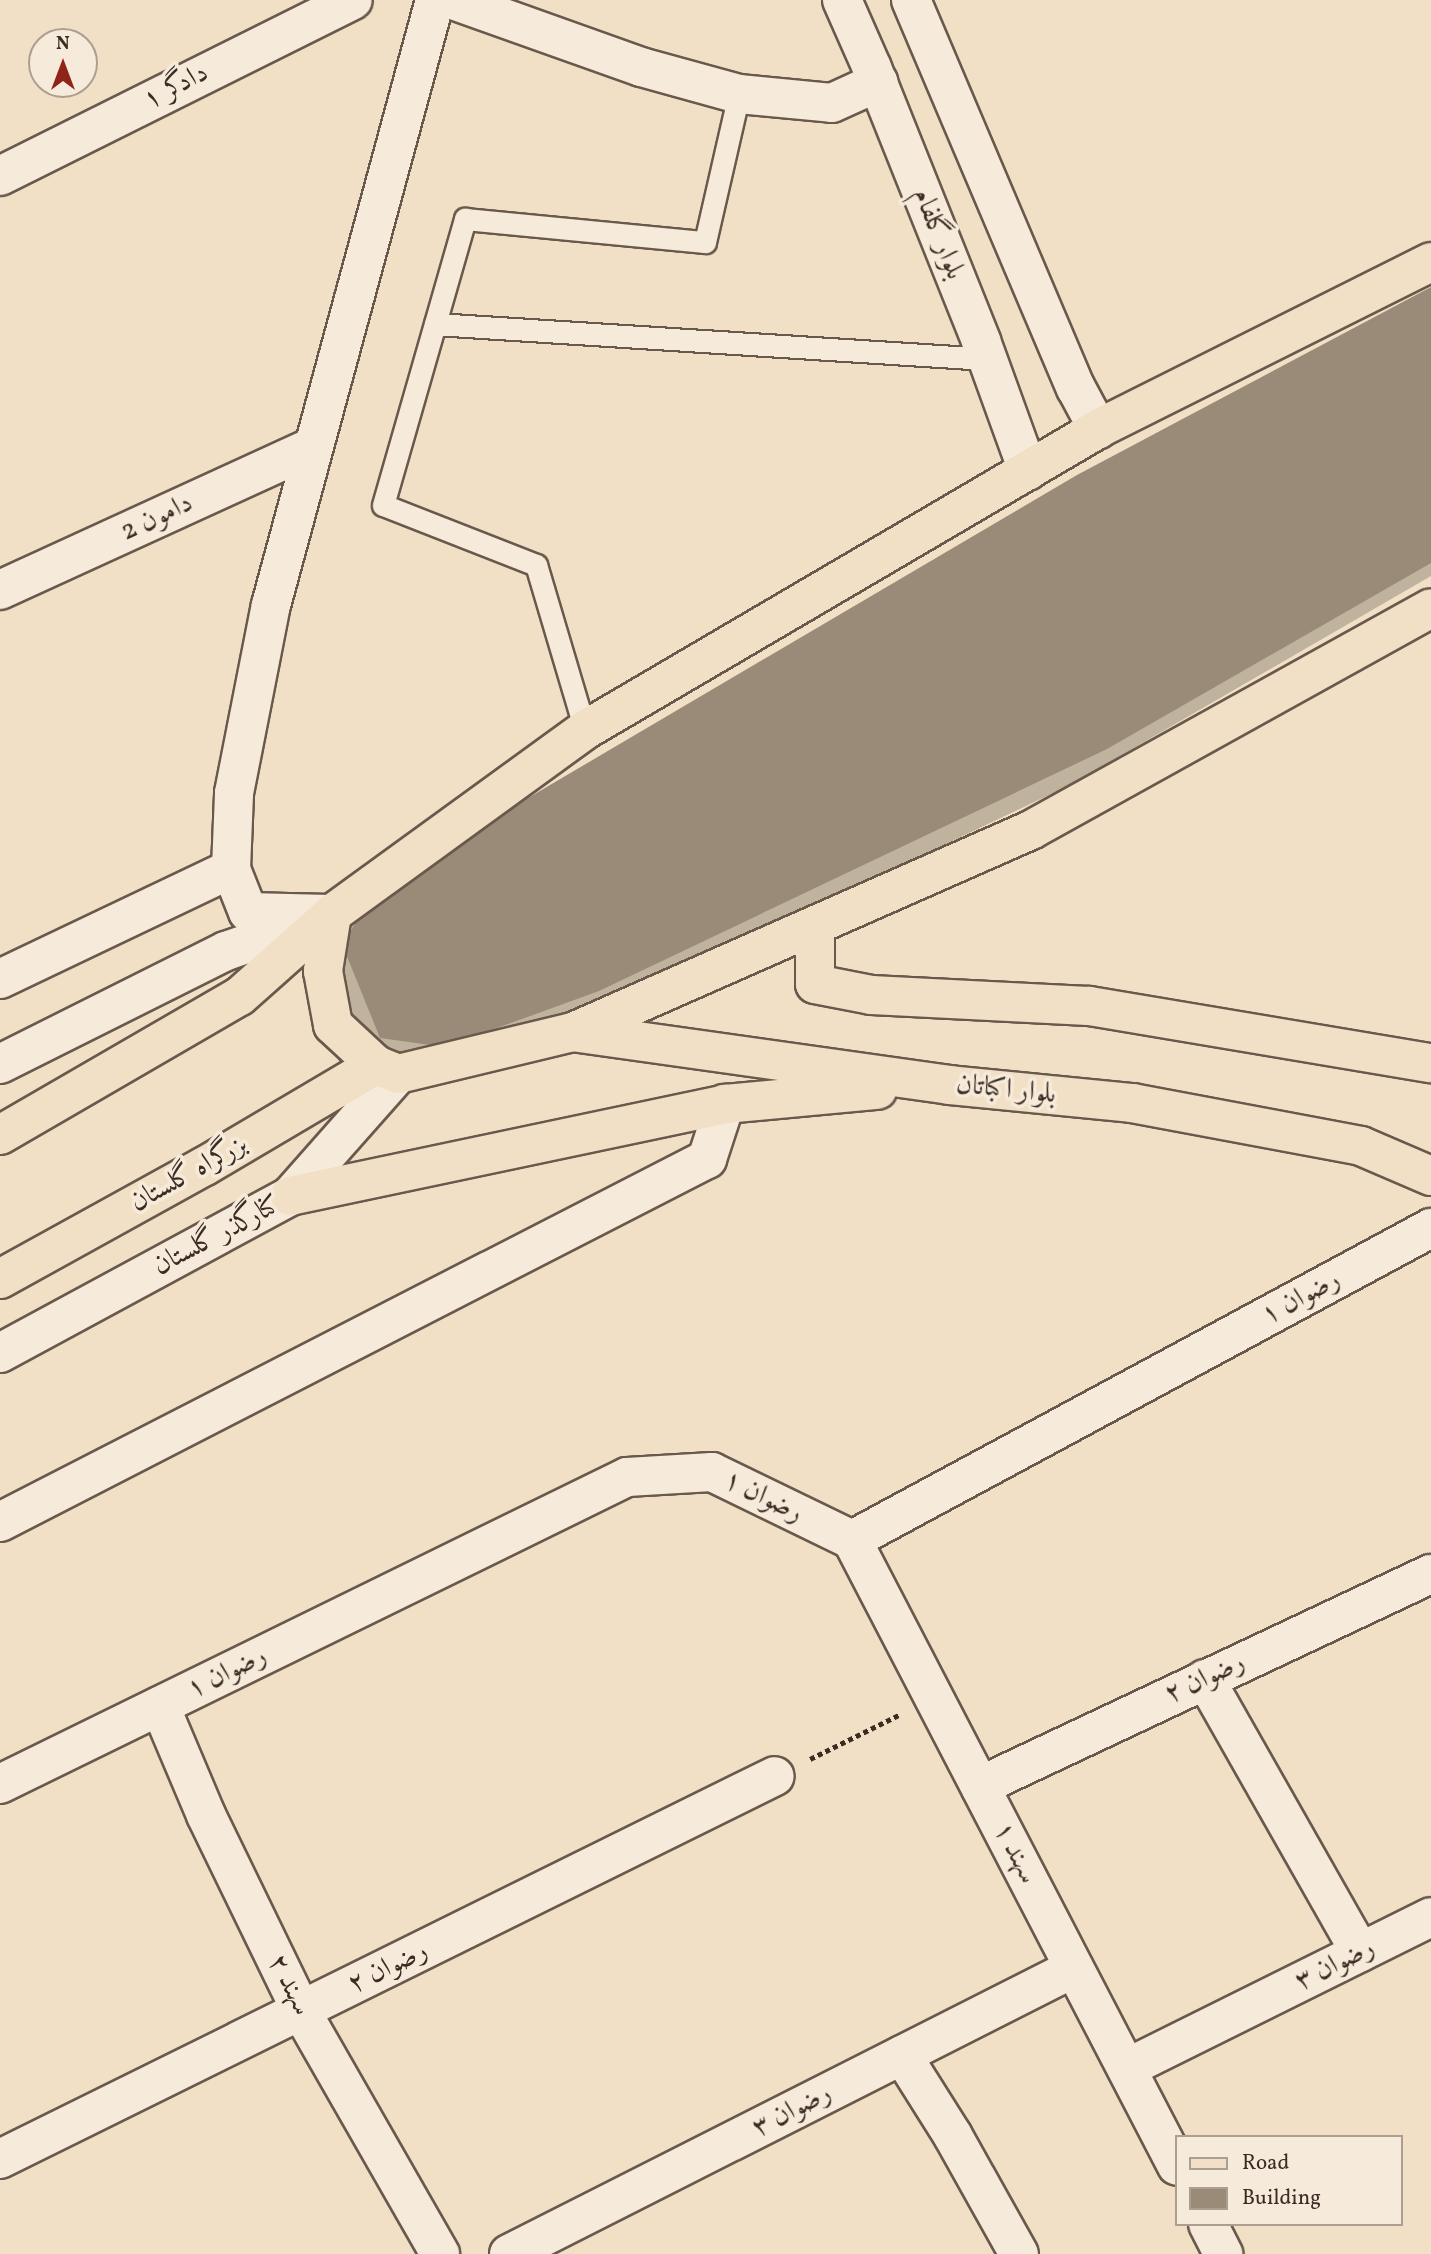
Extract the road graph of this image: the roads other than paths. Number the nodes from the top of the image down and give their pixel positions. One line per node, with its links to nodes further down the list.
1 (353, 0): 8 (street, ۱ دادگر)
2 (435, 0): 13 (street)
3 (453, 0): 7 (street)
4 (842, 0): 6 (street, بلوار گلفام)
5 (911, 0): 12 (street)
6 (877, 82): 7 (street); 11 (street, بلوار گلفام)
7 (739, 94): 10 (lane)
8 (0, 176)
9 (1431, 262): 12 (main road)
10 (435, 324): 11 (lane); 17 (lane)
11 (987, 359): 14 (street, بلوار گلفام)
12 (1098, 429): 14 (main road)
13 (313, 447): 15 (street, دامون 2); 18 (street)
14 (1028, 471): 17 (main road)
15 (0, 590)
16 (1431, 608): 20 (main road)
17 (584, 730): 19 (main road)
18 (231, 869): 19 (street); 21 (street)
19 (332, 914): 24 (street); 25 (main road); 28 (main road)
20 (814, 926): 22 (main road); 23 (main road)
21 (0, 979)
22 (573, 1032): 25 (main road, بزرگراه گلستان); 26 (main road, بلوار اکباتان)
23 (1431, 1063)
24 (0, 1064)
25 (387, 1070): 30 (street, کنارگذر گلستان); 32 (main road, بزرگراه گلستان)
26 (949, 1085): 27 (main road); 29 (main road, بلوار اکباتان)
27 (725, 1104): 30 (main road); 34 (street)
28 (0, 1135)
29 (1431, 1176)
30 (290, 1196): 33 (street, کنارگذر گلستان)
31 (1431, 1228): 35 (street, رضوان ۱)
32 (0, 1279)
33 (0, 1353)
34 (0, 1522)
35 (852, 1540): 38 (street, رضوان ۱); 41 (street, سهند ۱)
36 (1431, 1574): 37 (street, رضوان ۲)
37 (1205, 1679): 41 (street, رضوان ۲); 43 (street)
38 (160, 1706): 40 (street, رضوان ۱); 45 (street, سهند ۲)
39 (775, 1776): 45 (street, رضوان ۲)
40 (0, 1784)
41 (980, 1786): 44 (street, سهند ۱)
42 (1431, 1917): 43 (street, رضوان ۳)
43 (1360, 1952): 47 (street, رضوان ۳)
44 (1074, 1968): 46 (street, رضوان ۳); 47 (street, سهند ۱)
45 (301, 2011): 48 (street, رضوان ۲); 50 (street, سهند ۲)
46 (902, 2055): 51 (street, رضوان ۳); 52 (street)
47 (1127, 2068): 49 (street, سهند ۱)
48 (0, 2160)
49 (1176, 2164)
50 (440, 2254)
51 (509, 2254)
52 (1019, 2254)

